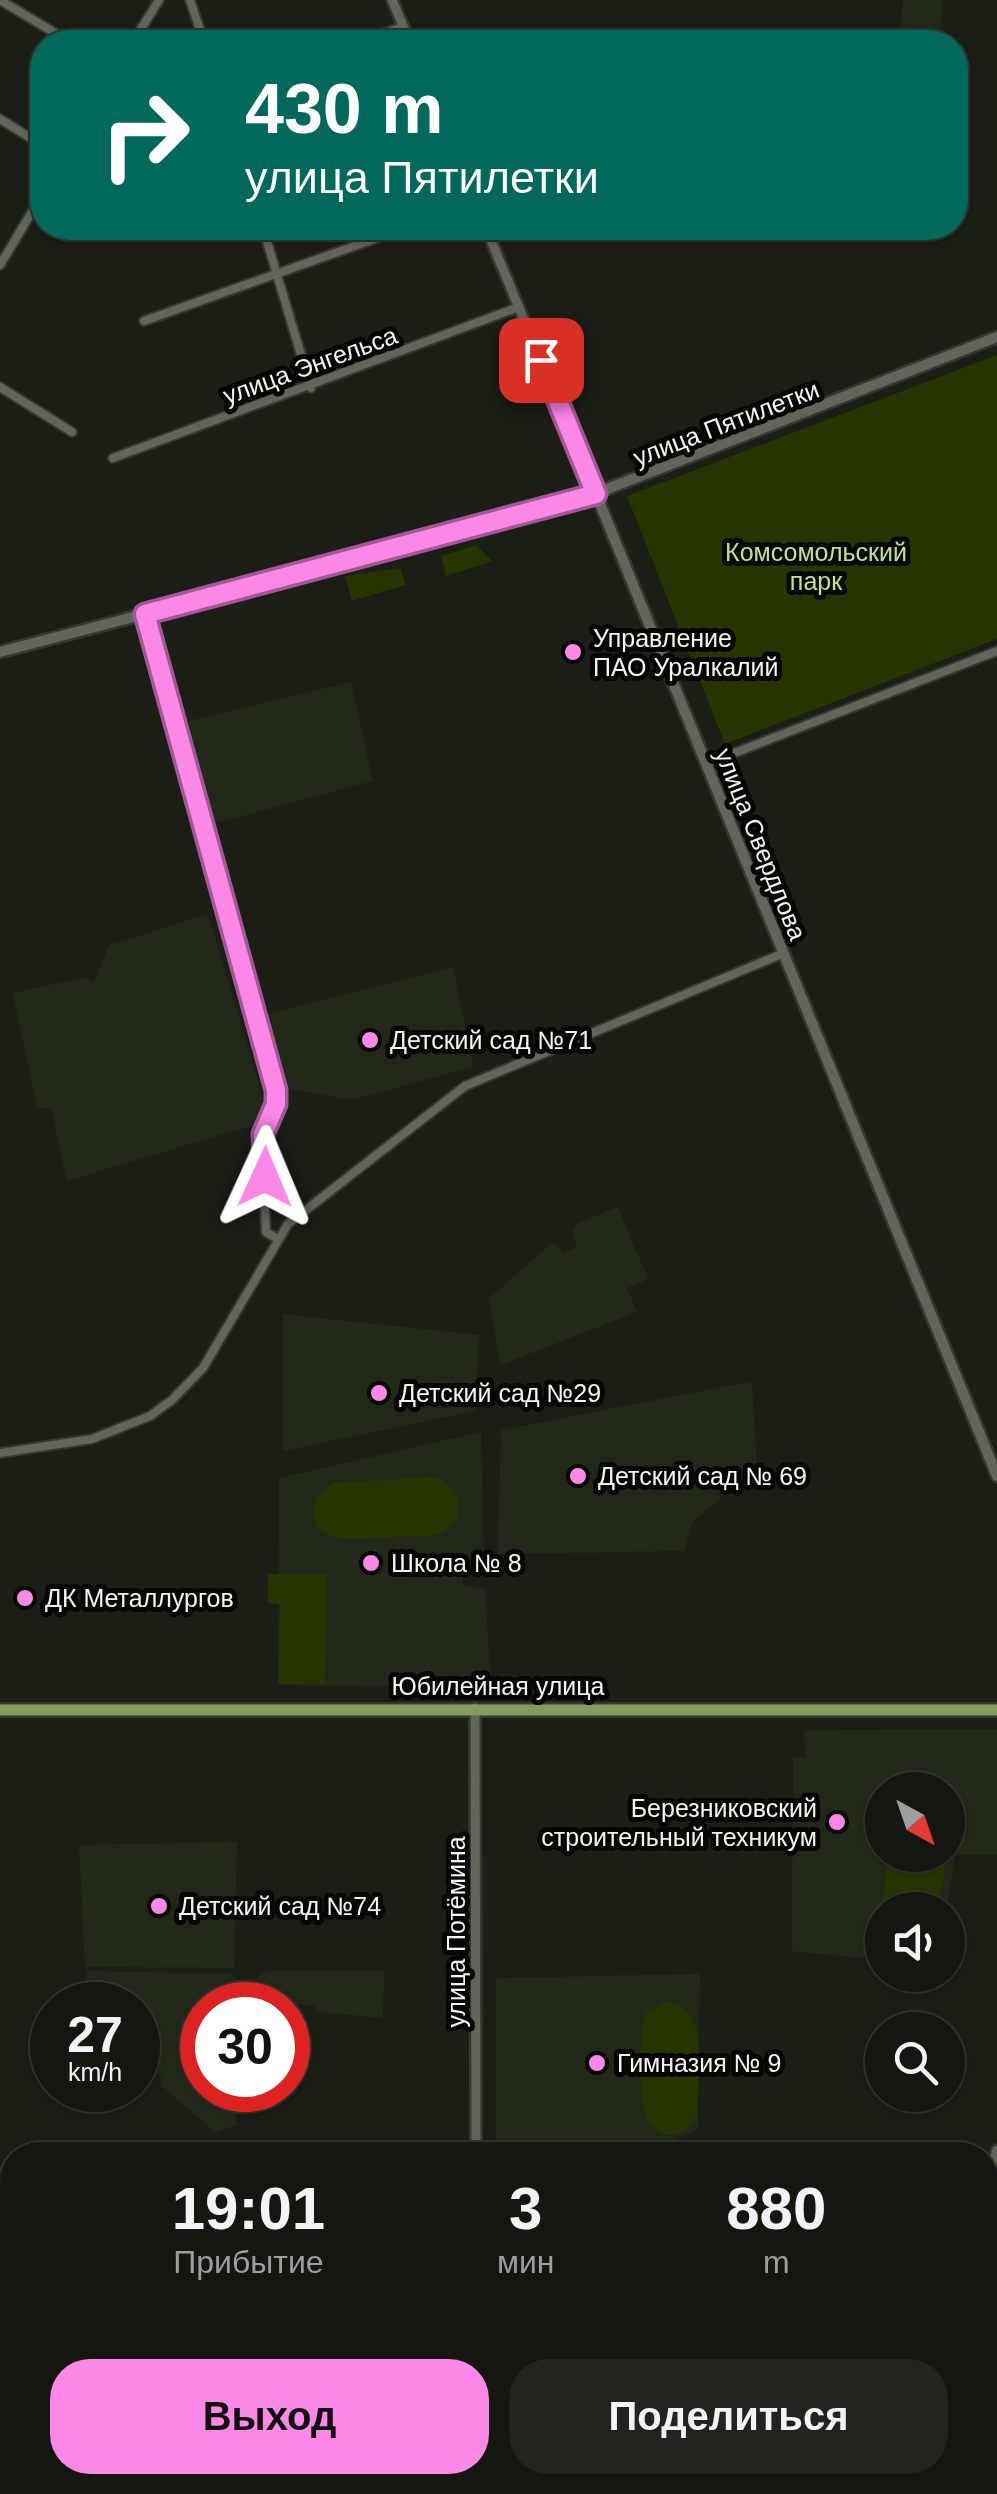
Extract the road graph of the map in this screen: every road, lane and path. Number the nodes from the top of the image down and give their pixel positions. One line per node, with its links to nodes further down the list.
1 (0, 0): 6 (street)
2 (158, 0): 7 (street)
3 (190, 0): 8 (street)
4 (392, 0): 5 (street)
5 (403, 26): 9 (street); 10 (street)
6 (50, 30)
7 (141, 30)
8 (200, 30)
9 (391, 30)
10 (405, 30)
11 (0, 119): 12 (street)
12 (30, 138)
13 (30, 215): 18 (street)
14 (267, 240): 20 (street)
15 (371, 240): 20 (street)
16 (491, 240): 21 (street, улица Свердлова)
17 (0, 244): 18 (street)
18 (9, 250): 19 (street)
19 (0, 265)
20 (278, 273): 22 (street); 25 (street)
21 (519, 307): 25 (street, улица Энгельса); 28 (street, улица Свердлова)
22 (144, 321)
23 (997, 337): 28 (main road, улица Пятилетки)
24 (0, 387): 26 (street)
25 (311, 388): 27 (street, улица Энгельса)
26 (72, 432)
27 (113, 458)
28 (596, 494): 29 (main road, улица Пятилетки); 32 (main road, улица Свердлова)
29 (145, 614): 31 (main road, улица Пятилетки); 34 (street)
30 (997, 651): 32 (street)
31 (0, 652)
32 (706, 764): 33 (main road, улица Свердлова)
33 (784, 954): 34 (street); 36 (main road, улица Свердлова)
34 (276, 1238): 35 (street)
35 (0, 1453)
36 (997, 1476)
37 (475, 1708): 38 (main road, Юбилейная улица); 39 (main road, Юбилейная улица); 40 (street, улица Потёмина)
38 (0, 1710)
39 (997, 1710)
40 (476, 2142)

